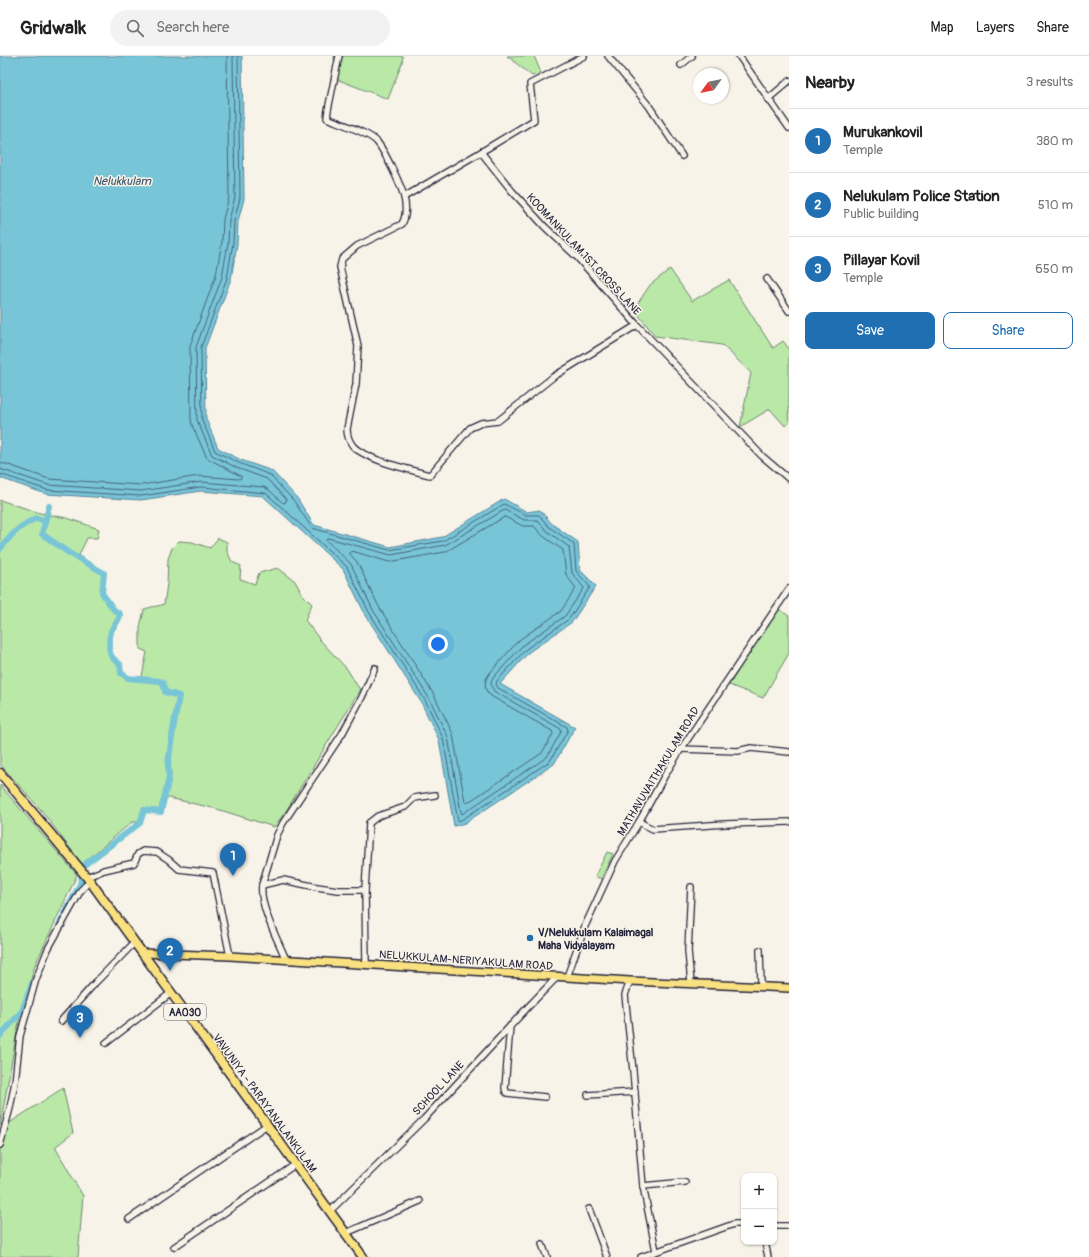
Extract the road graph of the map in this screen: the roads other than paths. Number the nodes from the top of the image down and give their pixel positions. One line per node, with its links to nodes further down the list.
1 (340, 56): 12 (street)
2 (584, 56): 10 (street)
3 (608, 56): 11 (street)
4 (692, 56): 6 (street)
5 (739, 56): 8 (street)
6 (681, 65)
7 (789, 81): 8 (street)
8 (768, 99): 9 (street)
9 (789, 128)
10 (481, 152): 12 (street); 15 (street, KOOMANKULAM 1ST CROSS LANE)
11 (682, 156)
12 (404, 197): 15 (street)
13 (767, 279): 14 (street)
14 (789, 310)
15 (637, 325): 16 (street, KOOMANKULAM 1ST CROSS LANE)
16 (789, 479)
17 (789, 589): 19 (street, MATHAVUVAITHAKULAM ROAD)
18 (375, 668): 26 (street)
19 (681, 749): 20 (street); 23 (street, MATHAVUVAITHAKULAM ROAD)
20 (789, 752)
21 (0, 773): 25 (highway, VAVUNIYA - PARAYANALANKULAM / AA030)
22 (436, 795): 28 (street)
23 (639, 822): 24 (street); 36 (street, MATHAVUVAITHAKULAM ROAD)
24 (789, 822)
25 (88, 879): 29 (highway, VAVUNIYA - PARAYANALANKULAM / AA030); 32 (street); 49 (street)
26 (262, 885): 28 (street); 33 (street)
27 (692, 887): 38 (street)
28 (365, 890): 34 (street)
29 (134, 943): 31 (highway, VAVUNIYA - PARAYANALANKULAM / AA030); 42 (street)
30 (760, 950): 39 (street)
31 (142, 953): 32 (main road, NELUKKULAM-NERIYAKULAM ROAD); 41 (highway, VAVUNIYA - PARAYANALANKULAM / AA030)
32 (230, 956): 33 (main road, NELUKKULAM-NERIYAKULAM ROAD)
33 (286, 960): 34 (main road, NELUKKULAM-NERIYAKULAM ROAD)
34 (366, 964): 35 (main road, NELUKKULAM-NERIYAKULAM ROAD)
35 (558, 976): 36 (main road, NELUKKULAM-NERIYAKULAM ROAD); 43 (street, SCHOOL LANE)
36 (567, 977): 37 (main road, NELUKKULAM-NERIYAKULAM ROAD)
37 (630, 981): 38 (main road, NELUKKULAM-NERIYAKULAM ROAD); 45 (street)
38 (691, 983): 39 (main road, NELUKKULAM-NERIYAKULAM ROAD)
39 (761, 986): 40 (main road, NELUKKULAM-NERIYAKULAM ROAD)
40 (789, 988)
41 (171, 993): 44 (street); 48 (highway, VAVUNIYA - PARAYANALANKULAM / AA030)
42 (62, 1022)
43 (510, 1026): 47 (street); 55 (street, SCHOOL LANE)
44 (106, 1043)
45 (635, 1092): 46 (street); 52 (street)
46 (588, 1095)
47 (545, 1097)
48 (267, 1125): 50 (highway, VAVUNIYA - PARAYANALANKULAM / AA030); 56 (street)
49 (0, 1145)
50 (296, 1164): 55 (highway, VAVUNIYA - PARAYANALANKULAM / AA030); 63 (street)
51 (685, 1182): 52 (street)
52 (643, 1186): 64 (street)
53 (420, 1201): 60 (street)
54 (589, 1209): 67 (street)
55 (330, 1211): 60 (highway, VAVUNIYA - PARAYANALANKULAM / AA030)
56 (129, 1219)
57 (741, 1224): 64 (street)
58 (777, 1226): 59 (street)
59 (789, 1226)
60 (346, 1233): 65 (highway, VAVUNIYA - PARAYANALANKULAM / AA030)
61 (542, 1244): 66 (street)
62 (766, 1245): 69 (street)
63 (174, 1247)
64 (656, 1251): 68 (street)
65 (362, 1256)
66 (547, 1257)
67 (607, 1257)
68 (641, 1257)
69 (768, 1257)

